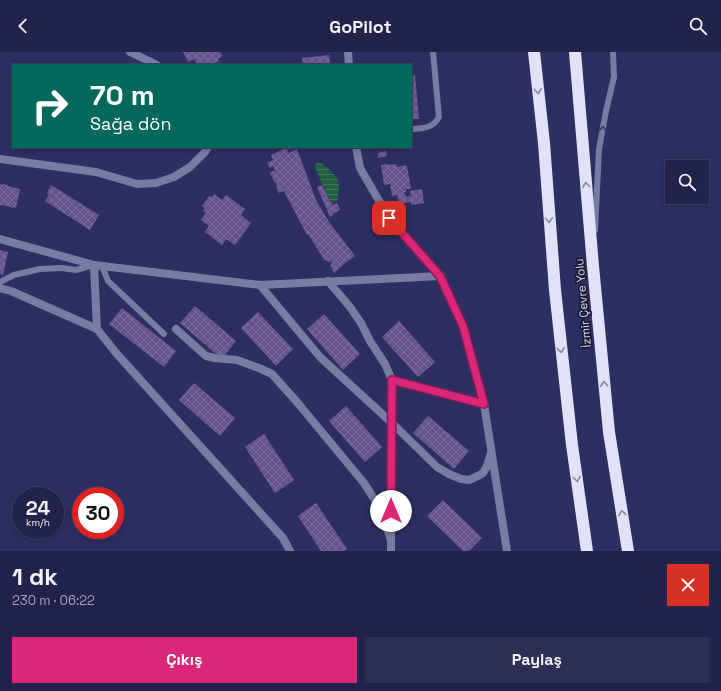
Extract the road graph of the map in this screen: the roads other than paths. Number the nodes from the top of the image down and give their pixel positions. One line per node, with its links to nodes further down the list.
1 (130, 52): 7 (street)
2 (348, 52): 8 (street)
3 (433, 52): 9 (lane)
4 (534, 52): 32 (highway, one-way to 32)
5 (576, 52): 15 (highway, İzmir Çevre Yolu, one-way to 5)
6 (613, 52): 15 (lane, one-way to 6)
7 (155, 64)
8 (349, 64)
9 (412, 129)
10 (207, 148): 12 (street)
11 (356, 148): 16 (street)
12 (0, 159)
13 (0, 239): 14 (street)
14 (98, 265): 18 (lane); 19 (street); 21 (street); 23 (lane)
15 (593, 266): 33 (highway, İzmir Çevre Yolu, one-way to 15)
16 (440, 276): 17 (street); 25 (street)
17 (328, 281): 19 (street); 24 (street)
18 (0, 282)
19 (260, 285): 26 (street)
20 (0, 288): 21 (street)
21 (97, 329): 29 (street)
22 (176, 329): 28 (street)
23 (164, 334)
24 (392, 380): 25 (street); 26 (street)
25 (484, 404): 27 (street)
26 (392, 423): 27 (street); 28 (street)
27 (491, 452): 31 (street)
28 (391, 540): 30 (street)
29 (290, 551)
30 (391, 551)
31 (507, 551)
32 (587, 551)
33 (628, 551)

